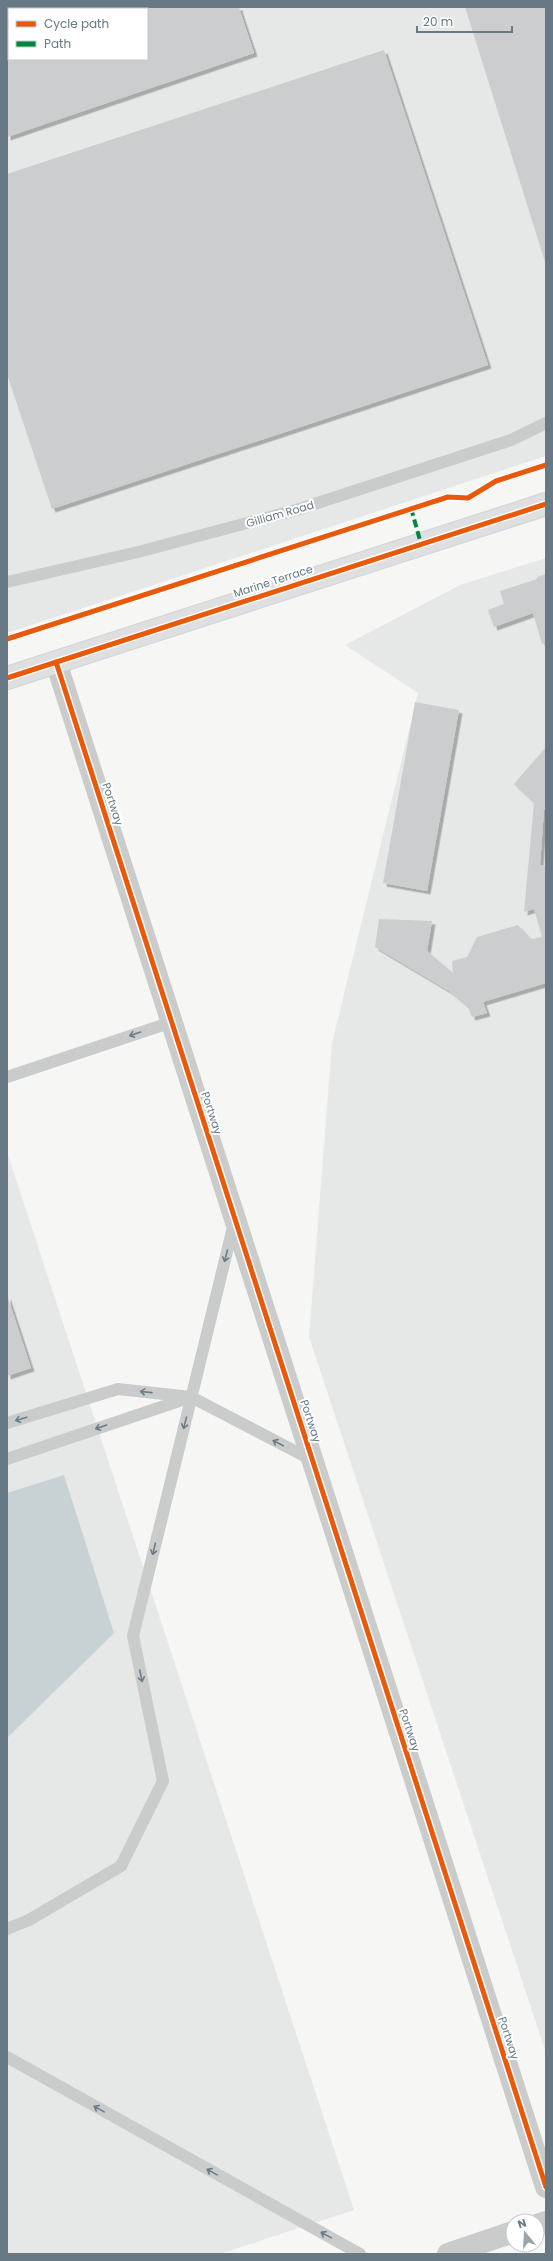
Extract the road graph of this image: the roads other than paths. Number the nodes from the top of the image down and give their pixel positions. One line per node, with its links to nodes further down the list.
1 (546, 423): 3 (lane, Gilliam Road)
2 (546, 504): 4 (main road, Marine Terrace)
3 (7, 582)
4 (56, 662): 5 (main road, Marine Terrace); 6 (street, Portway)
5 (7, 678)
6 (172, 1022): 7 (lane, one-way to 7); 8 (street, Portway)
7 (7, 1077)
8 (235, 1218): 9 (lane, one-way to 9); 12 (street, Portway)
9 (191, 1397): 10 (lane, one-way to 10); 11 (lane, one-way to 11); 12 (lane, one-way to 9); 13 (lane, one-way to 13)
10 (7, 1423)
11 (7, 1460)
12 (313, 1461): 15 (street, Portway)
13 (7, 1929)
14 (7, 2057): 17 (lane, one-way to 14)
15 (546, 2187)
16 (505, 2235): 18 (street)
17 (360, 2254)
18 (448, 2254)

